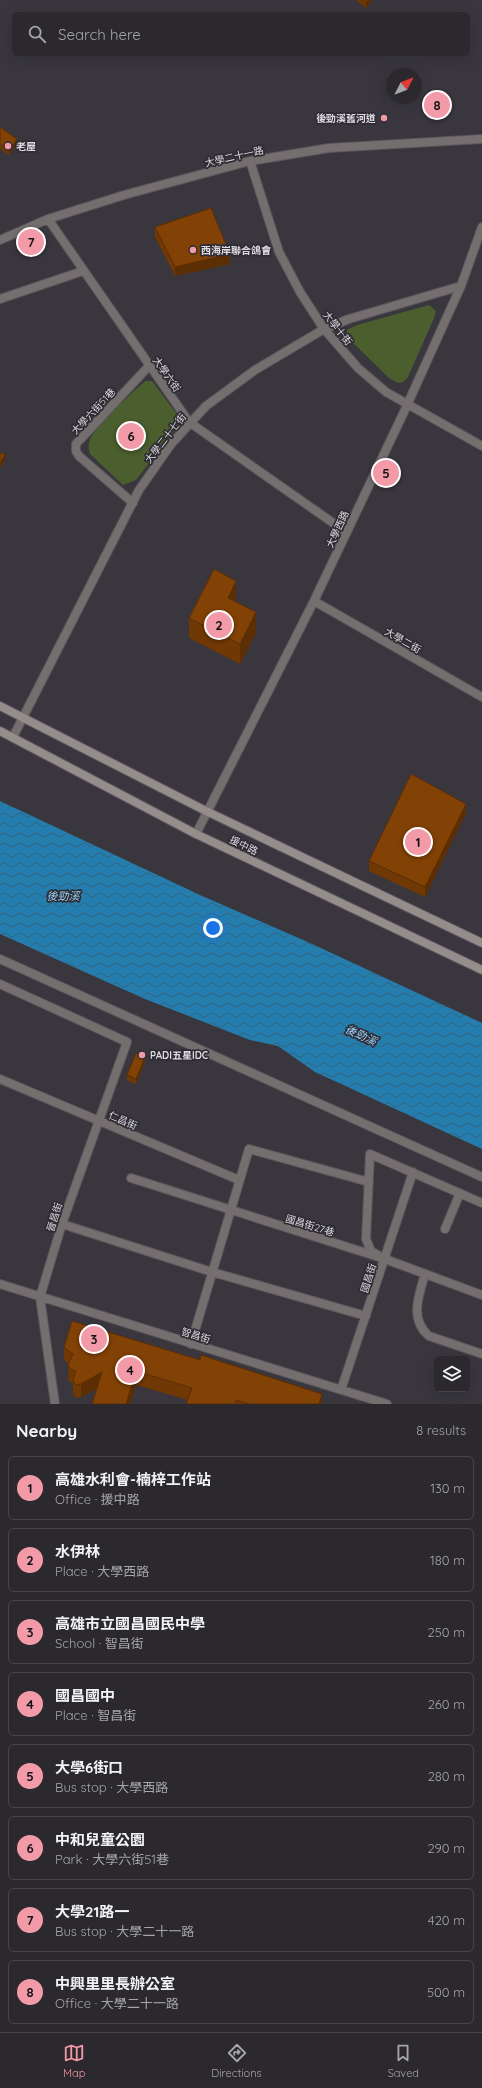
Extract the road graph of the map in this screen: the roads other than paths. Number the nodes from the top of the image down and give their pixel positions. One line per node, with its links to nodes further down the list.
1 (482, 139): 2 (street, 大學二十一路)
2 (250, 161): 3 (street, 大學二十一路); 9 (street, 大學十街)
3 (48, 220): 5 (street, 大學二十一路); 6 (street, 大學六街)
4 (482, 227): 7 (street, 大學西路)
5 (0, 240)
6 (84, 271): 8 (street); 10 (street, 大學六街)
7 (460, 286): 9 (street, 大學二十七街); 11 (street, 大學西路)
8 (0, 299)
9 (324, 329): 11 (street, 大學十街); 12 (street, 大學二十七街)
10 (149, 366): 12 (street, 大學六街); 14 (street, 大學六街51巷)
11 (407, 405): 13 (street, 大學十街); 15 (street, 大學西路)
12 (189, 422): 14 (street, 大學二十七街); 15 (street, 大學六街)
13 (482, 446)
14 (133, 503): 19 (street, 大學二十七街)
15 (346, 532): 16 (street, 大學西路)
16 (314, 601): 17 (street, 大學二街); 22 (street, 大學西路)
17 (482, 697)
18 (0, 706): 19 (street, 援中路)
19 (24, 717): 21 (street, 大學二十七街); 22 (street, 援中路)
20 (0, 731): 21 (street, 援中路)
21 (13, 738): 23 (street, 援中路)
22 (206, 811): 23 (street, 大學西路); 24 (street, 援中路)
23 (196, 834): 26 (street, 援中路)
24 (482, 943)
25 (0, 959): 31 (street)
26 (482, 970)
27 (0, 984): 29 (street, 晉昌街)
28 (0, 1079): 29 (street, 仁昌街)
29 (98, 1121): 33 (street, 仁昌街); 38 (street, 晉昌街)
30 (412, 1172): 34 (street); 35 (street); 40 (street, 國昌街)
31 (482, 1177)
32 (131, 1178): 37 (street, 國昌街27巷)
33 (239, 1180): 34 (street); 37 (street)
34 (369, 1182): 40 (street)
35 (460, 1193): 36 (street); 39 (street)
36 (482, 1203)
37 (230, 1210): 40 (street, 國昌街27巷); 41 (street)
38 (62, 1224): 41 (street); 45 (street, 晉昌街)
39 (445, 1229)
40 (385, 1259): 42 (street); 46 (street, 國昌街)
41 (212, 1272): 46 (street); 47 (street)
42 (425, 1274): 44 (street); 48 (street)
43 (0, 1284): 45 (street, 智昌街)
44 (482, 1295)
45 (40, 1297): 47 (street, 智昌街); 50 (street, 晉昌街)
46 (366, 1316): 49 (street, 國昌街)
47 (191, 1344): 49 (street, 智昌街)
48 (482, 1354)
49 (341, 1390): 51 (street, 智昌街)
50 (55, 1404)
51 (387, 1404)

